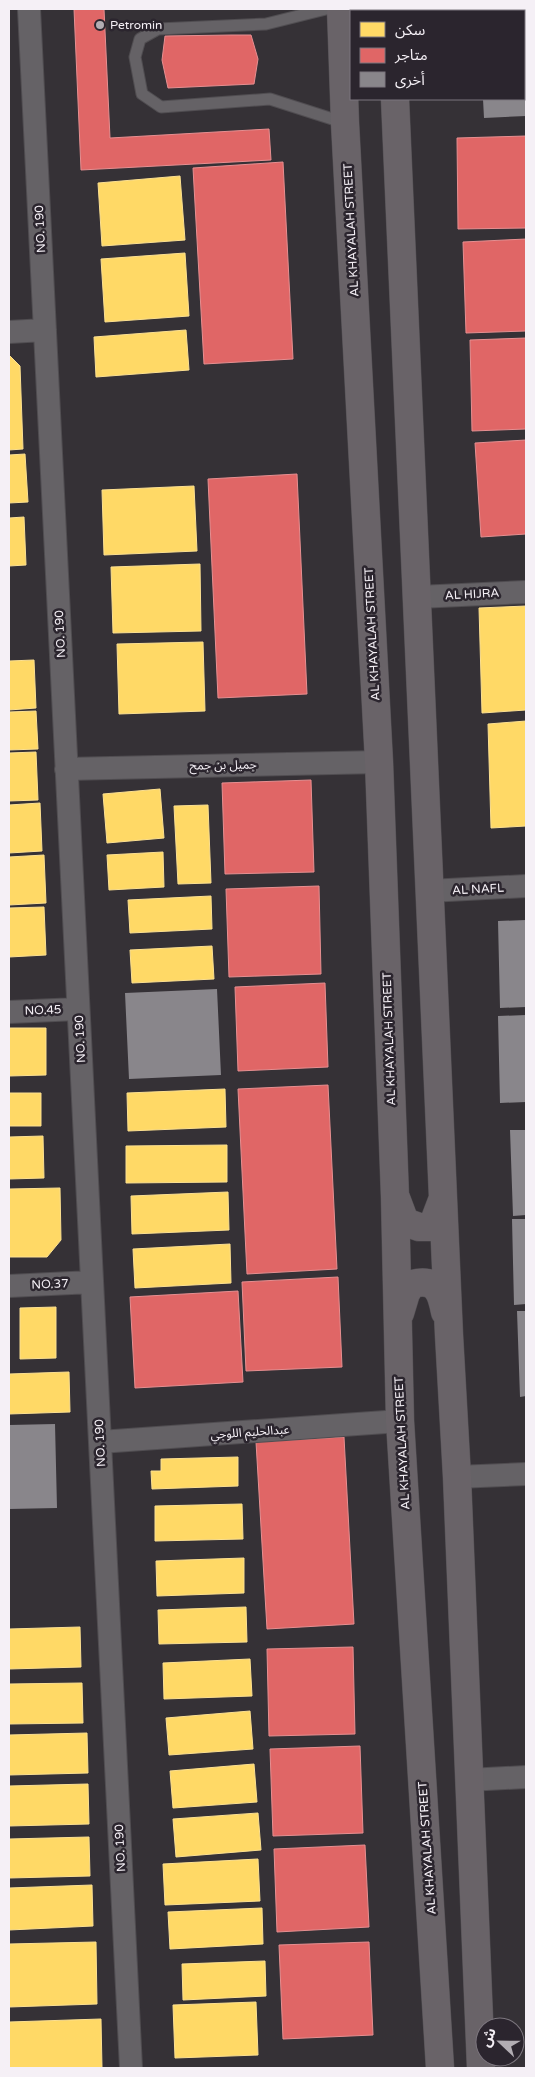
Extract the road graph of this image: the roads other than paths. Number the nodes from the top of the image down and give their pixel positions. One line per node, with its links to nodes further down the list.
1 (30, 9): 6 (street, NO. 190)
2 (326, 9): 5 (lane)
3 (341, 9): 5 (street, AL KHAYALAH STREET)
4 (395, 100): 9 (street)
5 (345, 123): 10 (street, AL KHAYALAH STREET)
6 (45, 330): 7 (street); 11 (street, NO. 190)
7 (9, 332)
8 (526, 592): 9 (street, AL HIJRA)
9 (418, 597): 13 (street)
10 (379, 762): 11 (street, جميل بن جمح); 16 (street, AL KHAYALAH STREET)
11 (66, 769): 14 (street, NO. 190)
12 (526, 886): 13 (street, AL NAFL)
13 (429, 891): 17 (street)
14 (78, 1009): 15 (street, NO.45); 18 (street, NO. 190)
15 (9, 1012)
16 (395, 1197): 17 (street); 20 (street, AL KHAYALAH STREET)
17 (443, 1197): 21 (street)
18 (92, 1282): 19 (street, NO.37); 23 (street, NO. 190)
19 (9, 1286)
20 (398, 1319): 21 (street); 22 (street, AL KHAYALAH STREET)
21 (449, 1335): 25 (street)
22 (400, 1421): 23 (street, عبدالحليم اللوجي); 29 (street, AL KHAYALAH STREET)
23 (100, 1442): 28 (street, NO. 190)
24 (526, 1474): 25 (street)
25 (457, 1477): 27 (street)
26 (526, 1777): 27 (street)
27 (468, 1780): 30 (street)
28 (130, 2068)
29 (440, 2068)
30 (481, 2068)

